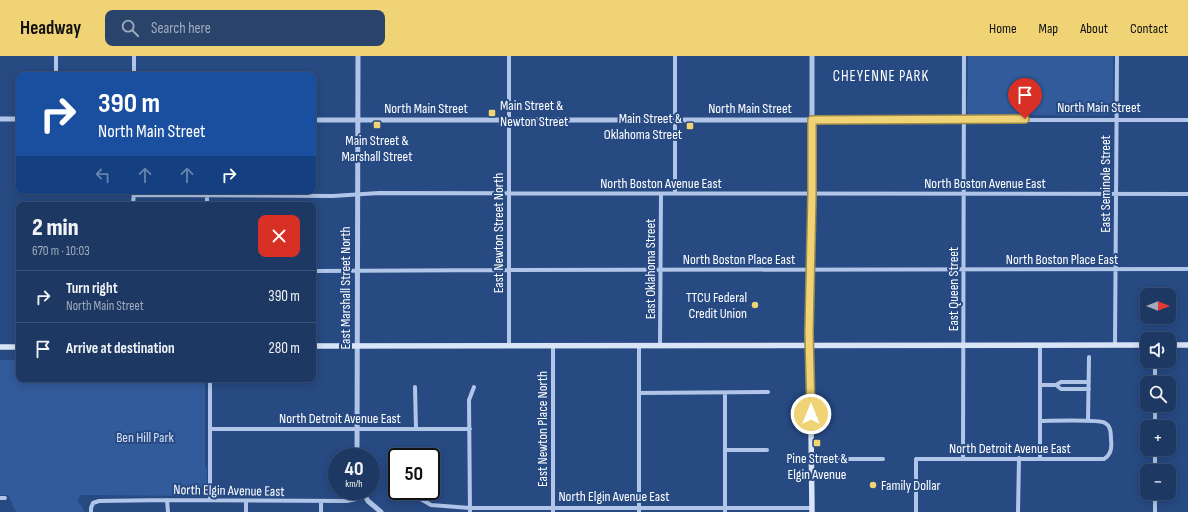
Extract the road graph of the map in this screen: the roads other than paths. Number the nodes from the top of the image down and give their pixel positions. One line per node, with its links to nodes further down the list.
1 (56, 56): 9 (street)
2 (134, 56): 10 (street)
3 (358, 56): 16 (street, East Marshall Street North)
4 (509, 56): 17 (street, East Newton Street North)
5 (675, 56): 18 (street)
6 (812, 56): 19 (street)
7 (964, 56): 13 (street, East Queen Street)
8 (1117, 56): 14 (street, East Seminole Street)
9 (56, 72)
10 (134, 72)
11 (0, 119): 12 (street)
12 (16, 119)
13 (964, 119): 14 (street, North Main Street); 19 (street, North Main Street); 26 (street, East Queen Street)
14 (1116, 119): 20 (street, North Main Street); 27 (street, East Seminole Street)
15 (316, 120): 16 (street, North Main Street)
16 (358, 120): 17 (street, North Main Street); 30 (street, East Marshall Street North)
17 (509, 120): 18 (street, North Main Street); 23 (street, East Newton Street North)
18 (676, 120): 19 (street, North Main Street); 21 (street)
19 (812, 120): 25 (street)
20 (1188, 120)
21 (675, 193): 24 (street, North Boston Avenue East); 25 (street, North Boston Avenue East)
22 (170, 194): 29 (street, North Boston Avenue East)
23 (509, 194): 24 (street, North Boston Avenue East); 30 (street, North Boston Avenue East); 32 (street, East Newton Street North)
24 (661, 194): 33 (street, East Oklahoma Street)
25 (812, 194): 26 (street, North Boston Avenue East); 34 (street)
26 (964, 194): 27 (street, North Boston Avenue East); 35 (street, East Queen Street)
27 (1116, 194): 28 (street, North Boston Avenue East); 36 (street, East Seminole Street)
28 (1188, 194)
29 (207, 195): 30 (street, North Boston Avenue East); 31 (street)
30 (358, 195): 39 (street, East Marshall Street North)
31 (207, 202)
32 (509, 270): 33 (street, North Boston Place East); 39 (street, North Boston Place East); 49 (street, East Newton Street North)
33 (660, 270): 34 (street, North Boston Place East); 52 (street, East Oklahoma Street)
34 (810, 270): 35 (street, North Boston Place East); 40 (street)
35 (964, 270): 36 (street, North Boston Place East); 42 (street, East Queen Street)
36 (1115, 270): 37 (street, North Boston Place East); 41 (street, East Seminole Street)
37 (1188, 270)
38 (316, 271): 39 (street, North Boston Place East)
39 (358, 271): 48 (street, East Marshall Street North)
40 (810, 344): 42 (main road); 52 (main road); 76 (main road)
41 (1115, 344): 43 (main road); 44 (main road)
42 (963, 345): 43 (main road); 78 (street, East Queen Street)
43 (1040, 345): 58 (street)
44 (1140, 345)
45 (1176, 345): 46 (main road)
46 (1188, 345)
47 (316, 346): 48 (main road)
48 (357, 346): 49 (main road); 69 (street, East Marshall Street North)
49 (509, 346): 50 (main road)
50 (553, 346): 51 (main road); 90 (street, East Newton Place North)
51 (639, 346): 52 (main road); 64 (street)
52 (660, 346)
53 (0, 347): 54 (main road)
54 (16, 347)
55 (1089, 357): 57 (street)
56 (210, 382): 68 (street)
57 (1089, 382): 59 (street); 62 (street)
58 (1040, 385): 59 (street); 66 (street)
59 (1056, 385): 62 (street)
60 (416, 387): 70 (street)
61 (474, 387): 71 (street)
62 (1089, 389): 67 (street)
63 (768, 392): 65 (street)
64 (639, 393): 65 (street); 88 (street)
65 (725, 393): 73 (street)
66 (1040, 421): 67 (street); 79 (street)
67 (1088, 421): 79 (street, North Detroit Avenue East)
68 (210, 429): 69 (street, North Detroit Avenue East); 81 (street)
69 (358, 429): 70 (street, North Detroit Avenue East); 72 (street, East Marshall Street North)
70 (416, 429): 71 (street, North Detroit Avenue East)
71 (470, 429): 89 (street)
72 (357, 448)
73 (725, 450): 74 (street); 91 (street)
74 (767, 450)
75 (1020, 458): 78 (street, North Detroit Avenue East); 79 (street, North Detroit Avenue East); 100 (street)
76 (811, 459): 77 (street); 92 (main road)
77 (883, 459)
78 (963, 459): 99 (street, North Detroit Avenue East)
79 (1040, 459)
80 (168, 500): 81 (street, North Elgin Avenue East); 93 (street, North Elgin Avenue East); 94 (street)
81 (210, 500): 86 (street, North Elgin Avenue East)
82 (352, 500): 87 (street, North Elgin Avenue East)
83 (367, 500): 97 (street)
84 (422, 500): 89 (street, North Elgin Avenue East)
85 (1155, 500): 101 (street)
86 (246, 501): 87 (street, North Elgin Avenue East); 95 (street)
87 (321, 501): 96 (street)
88 (640, 507): 90 (street, North Elgin Avenue East); 91 (street, North Elgin Avenue East); 98 (street)
89 (470, 510): 90 (street, North Elgin Avenue East)
90 (553, 510)
91 (725, 510): 92 (street, North Elgin Avenue East)
92 (812, 510)
93 (91, 512)
94 (168, 512)
95 (246, 512)
96 (321, 512)
97 (381, 512)
98 (640, 512)
99 (916, 512)
100 (1018, 512)
101 (1155, 512)

